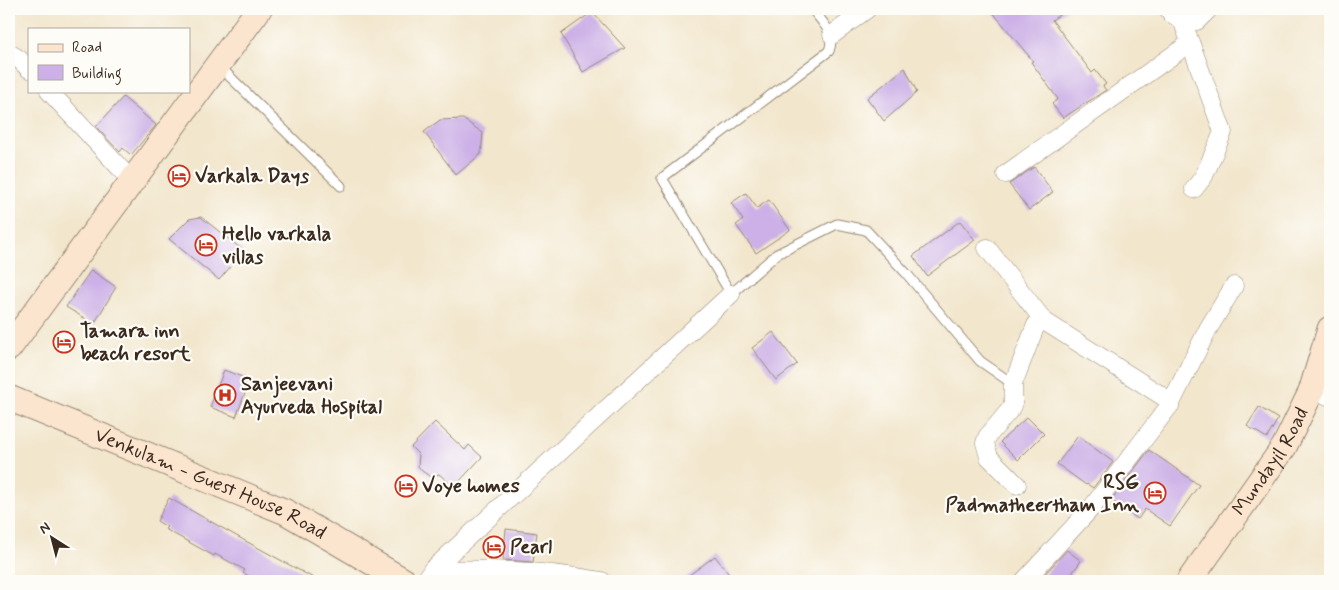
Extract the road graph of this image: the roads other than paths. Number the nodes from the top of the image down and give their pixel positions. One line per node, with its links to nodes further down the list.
1 (259, 9): 10 (main road)
2 (812, 9): 7 (lane)
3 (867, 9): 7 (street)
4 (1168, 9): 6 (street)
5 (1209, 9): 6 (street)
6 (1182, 20): 8 (street)
7 (832, 36): 19 (lane)
8 (1190, 43): 13 (street); 16 (street)
9 (9, 53): 11 (street)
10 (218, 65): 14 (main road); 15 (lane)
11 (28, 68)
12 (50, 92): 14 (street)
13 (1006, 174)
14 (132, 181): 22 (main road)
15 (341, 186)
16 (1194, 189)
17 (987, 248): 20 (street)
18 (1234, 286): 26 (street)
19 (731, 294): 23 (lane); 28 (street)
20 (1044, 321): 23 (street); 26 (street)
21 (1330, 329): 24 (main road, Mundayil Road)
22 (9, 348)
23 (1013, 384): 27 (street)
24 (1321, 392): 32 (main road, Mundayil Road)
25 (9, 398): 29 (main road, Venkulam - Guest House Road)
26 (1170, 405): 31 (street)
27 (1017, 485)
28 (429, 575): 30 (street)
29 (404, 581)
30 (602, 581)
31 (1024, 581)
32 (1189, 581)

